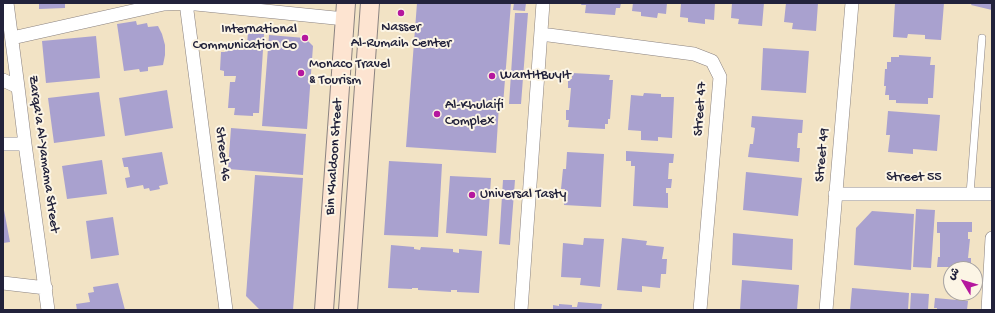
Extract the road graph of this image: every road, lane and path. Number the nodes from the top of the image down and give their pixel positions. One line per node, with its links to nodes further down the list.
1 (7, 3): 8 (street, Zarqa'a Al-Yamama Street)
2 (186, 3): 6 (street); 8 (street); 21 (street, Street 46)
3 (370, 3): 23 (street, Bin Khaldoon Street)
4 (543, 3): 7 (street)
5 (852, 3): 14 (street, Street 49)
6 (346, 11): 22 (street, Bin Khaldoon Street)
7 (541, 34): 24 (street); 25 (street, Street 47)
8 (12, 38): 11 (street, Zarqa'a Al-Yamama Street)
9 (982, 38): 15 (lane)
10 (3, 80): 11 (street)
11 (18, 87): 13 (street, Zarqa'a Al-Yamama Street)
12 (3, 144): 13 (street)
13 (25, 144): 19 (street, Zarqa'a Al-Yamama Street)
14 (835, 194): 15 (street, Street 55); 26 (street, Street 49)
15 (970, 194): 16 (street, Street 55)
16 (992, 194)
17 (992, 238): 27 (street)
18 (3, 283): 19 (street)
19 (46, 288): 20 (street, Zarqa'a Al-Yamama Street)
20 (48, 310)
21 (226, 310)
22 (324, 310)
23 (348, 310)
24 (521, 310)
25 (700, 310)
26 (826, 310)
27 (988, 310)

